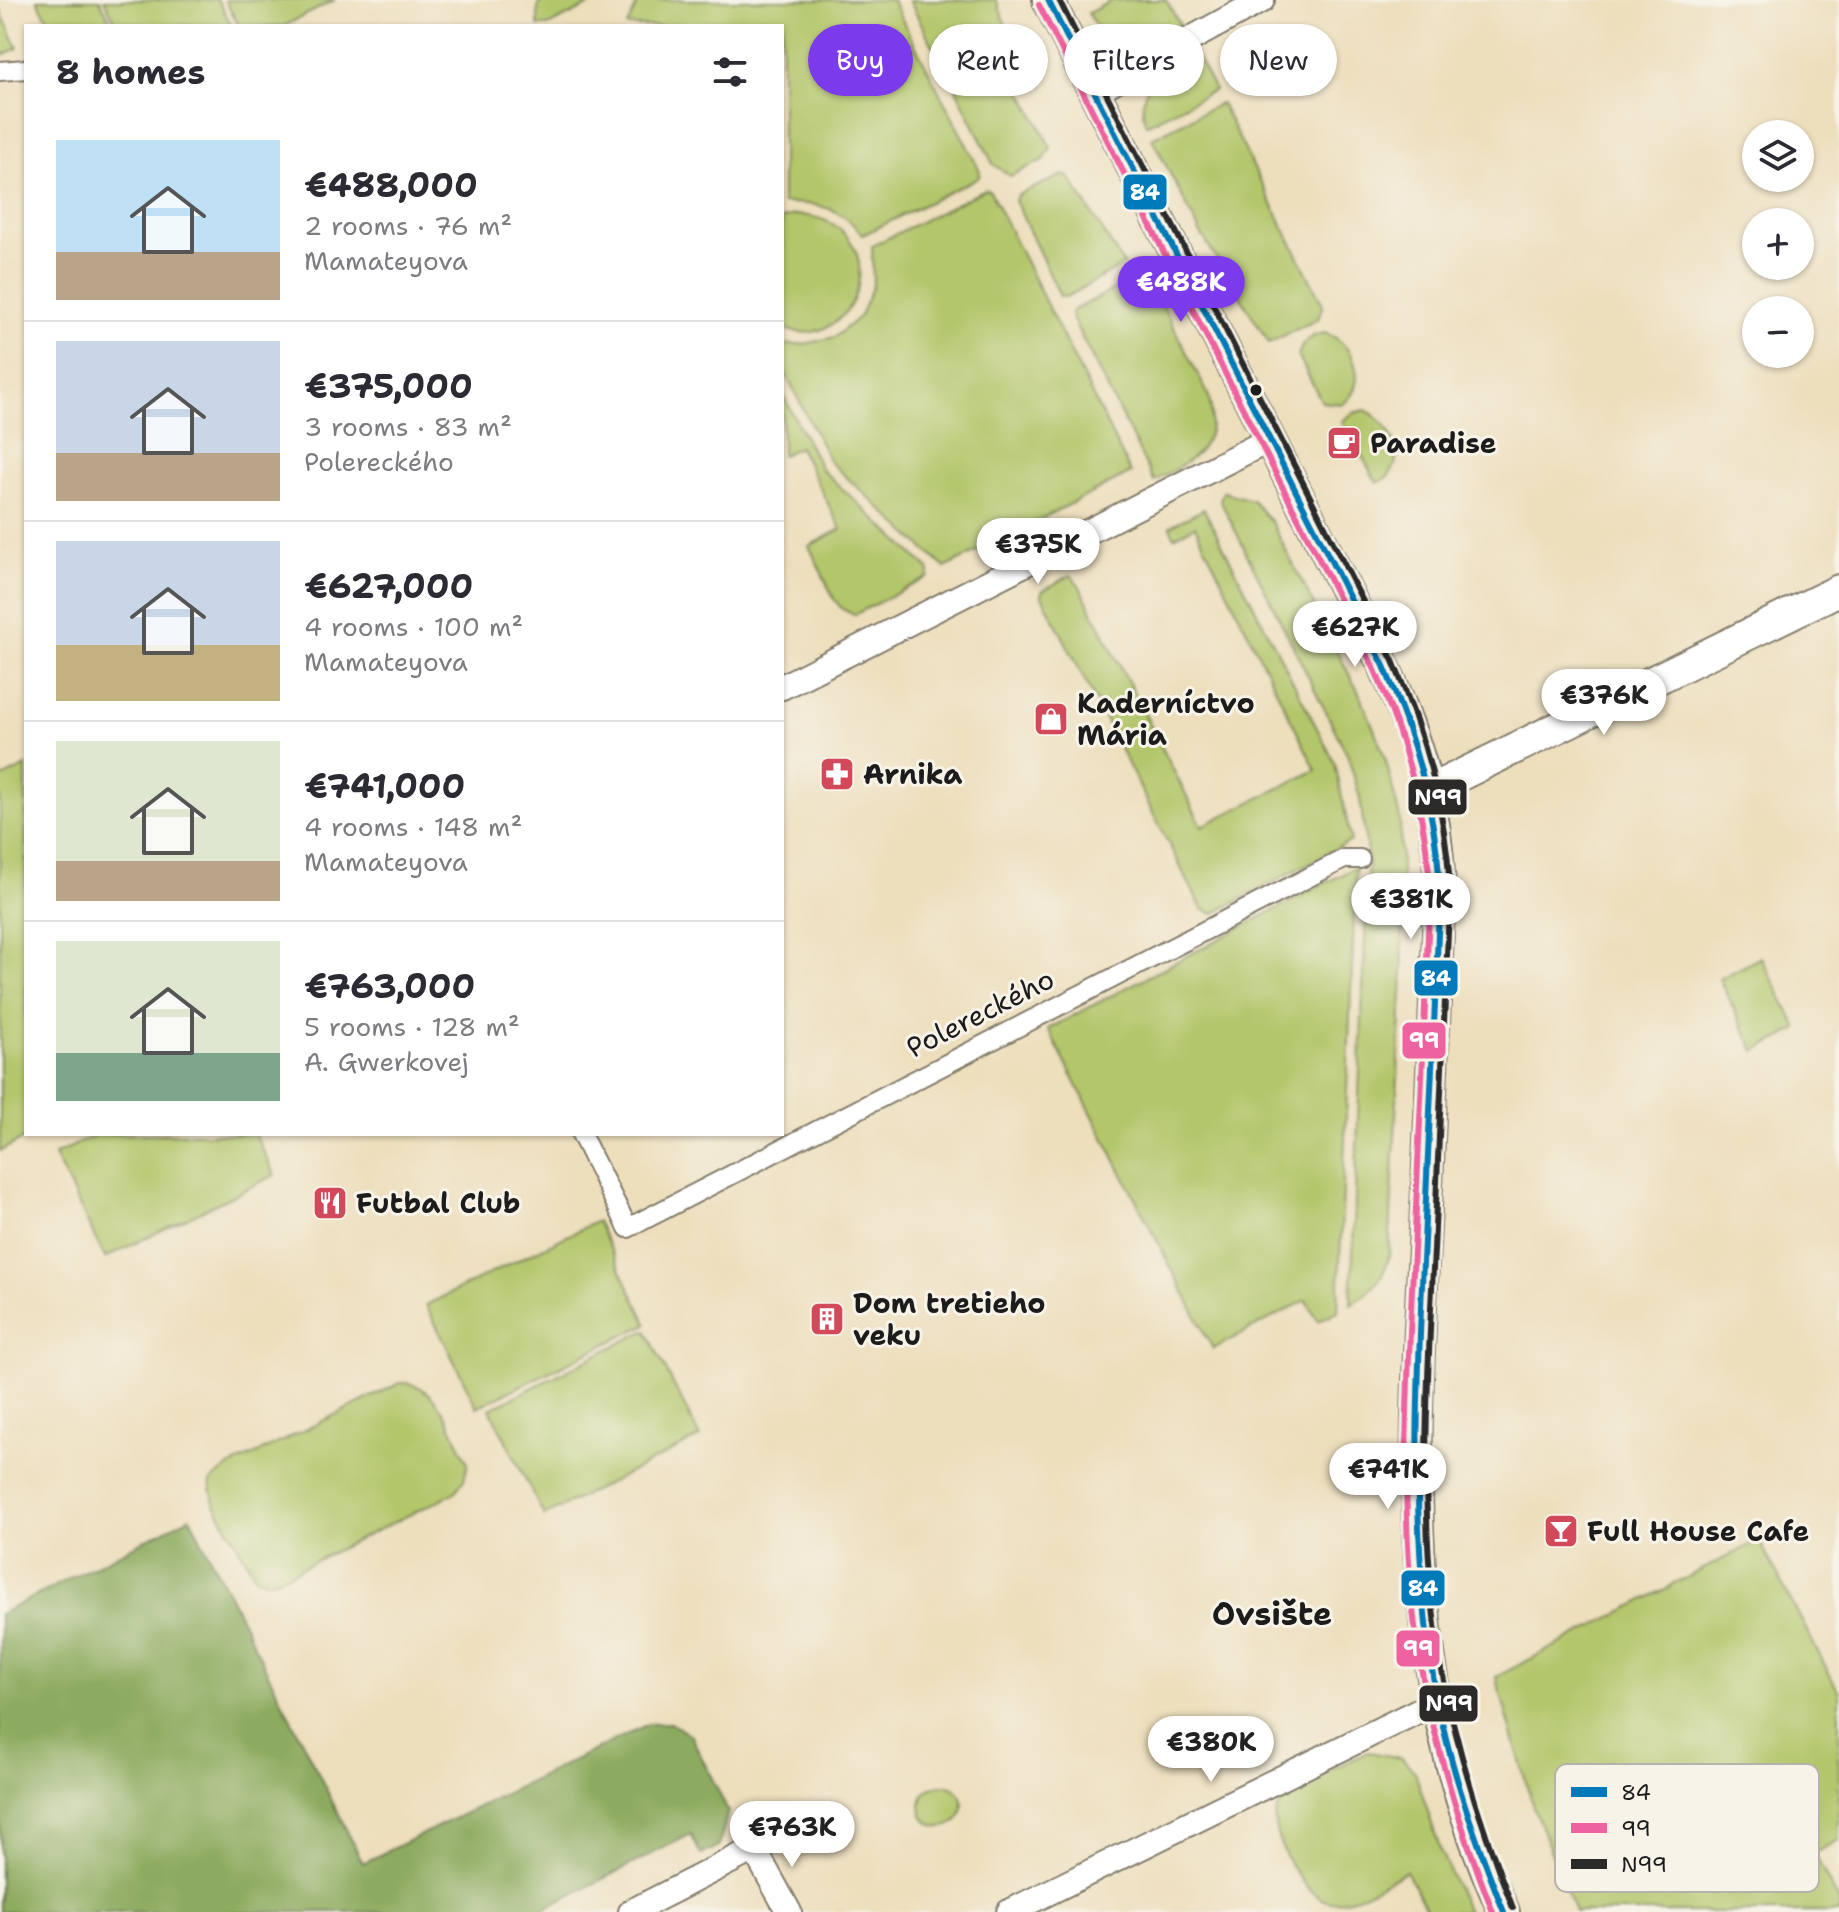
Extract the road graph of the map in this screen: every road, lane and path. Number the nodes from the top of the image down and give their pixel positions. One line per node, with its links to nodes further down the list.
1 (1048, 0): 3 (street)
2 (1262, 0): 4 (street)
3 (1064, 30)
4 (1204, 32)
5 (24, 69): 6 (street)
6 (0, 71)
7 (1099, 96): 8 (street)
8 (1271, 439): 10 (street); 11 (street)
9 (1839, 590): 11 (street)
10 (784, 686)
11 (1430, 790): 14 (street)
12 (1360, 859): 13 (street, Polereckého)
13 (582, 1136)
14 (1436, 1702): 17 (street); 18 (street)
15 (631, 1912): 16 (street)
16 (789, 1912)
17 (1009, 1912)
18 (1504, 1912)

